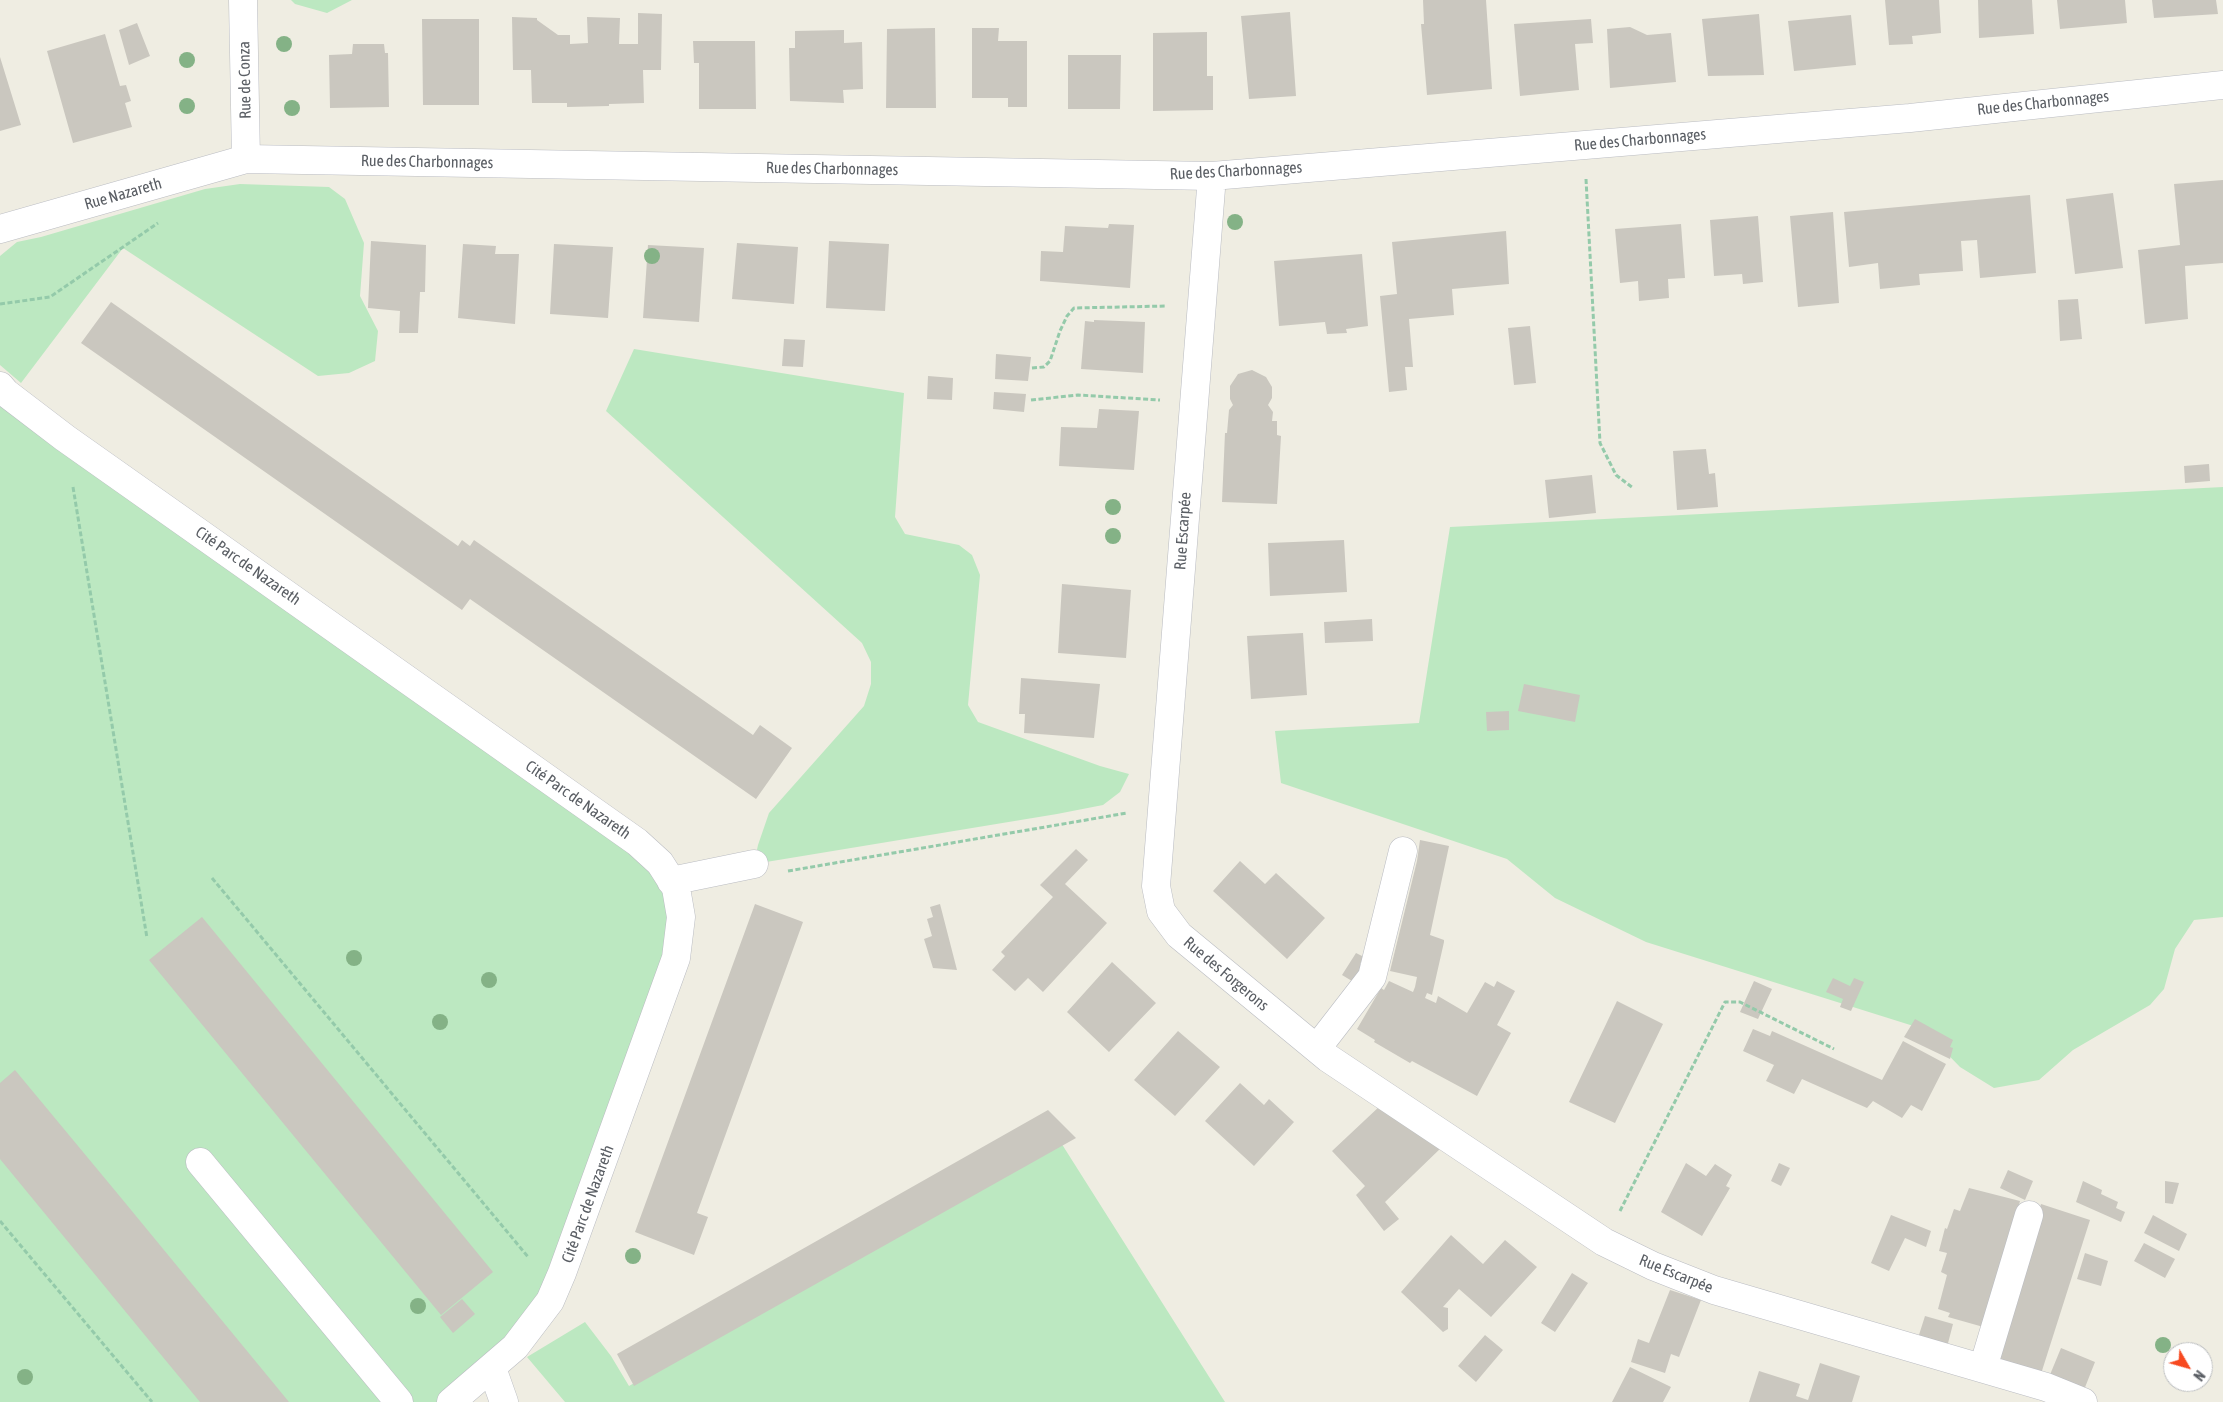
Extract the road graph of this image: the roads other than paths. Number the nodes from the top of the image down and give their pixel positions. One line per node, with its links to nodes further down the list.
1 (243, 0): 3 (street, Rue de Conza)
2 (2223, 84): 4 (street, Rue des Charbonnages)
3 (246, 159): 4 (street, Rue des Charbonnages); 5 (street, Rue Nazareth)
4 (1212, 176): 10 (street, Rue Escarpée)
5 (0, 229)
6 (0, 386): 9 (street, Cité Parc de Nazareth)
7 (1403, 851): 11 (street)
8 (754, 864): 9 (street)
9 (671, 881): 14 (street, Cité Parc de Nazareth)
10 (1156, 886): 11 (street, Rue des Forgerons)
11 (1316, 1048): 15 (street, Rue Escarpée)
12 (200, 1162): 16 (street)
13 (2029, 1215): 15 (street)
14 (492, 1368): 17 (street, Cité Parc de Nazareth); 18 (street)
15 (1983, 1368): 19 (street, Rue Escarpée)
16 (399, 1402)
17 (451, 1402)
18 (504, 1402)
19 (2082, 1402)

